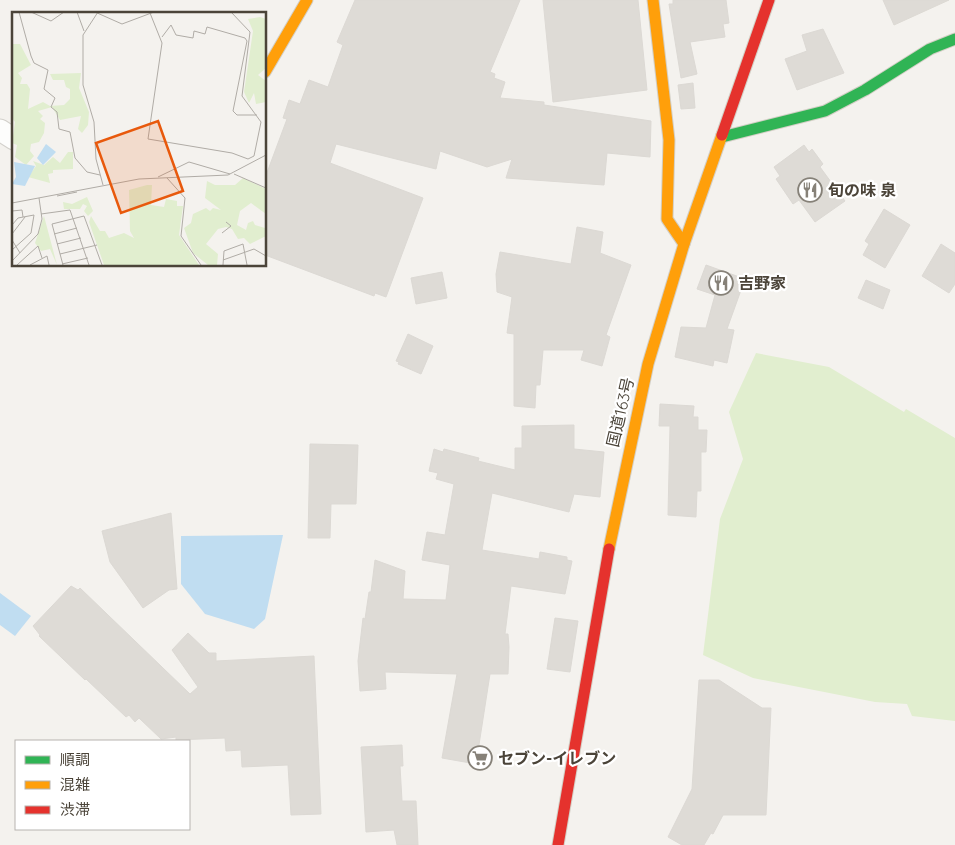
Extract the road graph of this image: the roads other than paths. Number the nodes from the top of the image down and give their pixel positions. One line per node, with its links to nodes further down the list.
1 (307, 0): 5 (main road)
2 (653, 0): 9 (main road)
3 (769, 0): 7 (main road, 国道163号)
4 (955, 39): 7 (main road)
5 (266, 70)
6 (0, 130): 8 (street)
7 (722, 137): 9 (main road, 国道163号)
8 (12, 138)
9 (684, 244): 10 (main road, 国道163号)
10 (558, 845)

